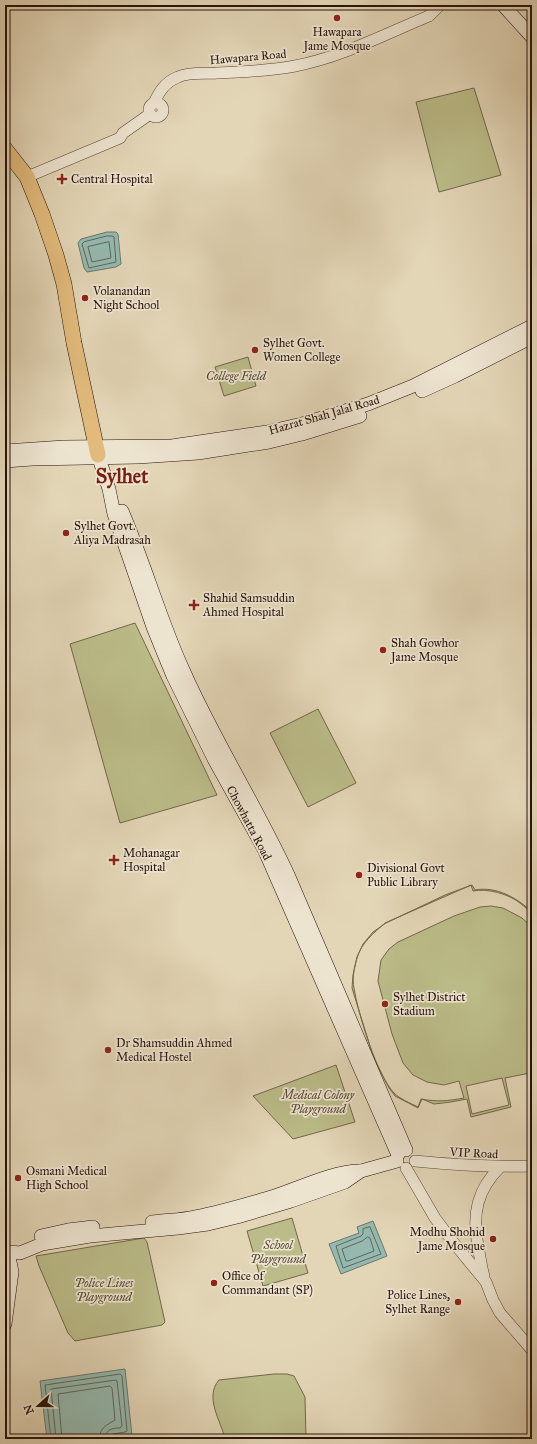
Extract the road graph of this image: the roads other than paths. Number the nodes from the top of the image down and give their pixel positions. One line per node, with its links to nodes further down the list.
1 (440, 5): 5 (street, Hawapara Road)
2 (503, 5): 3 (main road)
3 (532, 37)
4 (5, 149): 5 (main road)
5 (27, 177): 10 (main road)
6 (532, 326): 8 (main road, Hazrat Shah Jalal Road)
7 (532, 337): 8 (main road, Hazrat Shah Jalal Road)
8 (268, 437): 10 (main road, Hazrat Shah Jalal Road)
9 (5, 452): 10 (main road, Hazrat Shah Jalal Road)
10 (98, 454): 11 (main road, Hazrat Shah Jalal Road); 12 (main road, Chowhatta Road)
11 (5, 461)
12 (402, 1159): 14 (street, VIP Road); 15 (main road); 16 (street)
13 (532, 1166): 14 (street, VIP Road)
14 (500, 1167): 16 (street)
15 (7, 1256): 17 (main road)
16 (486, 1282): 18 (street)
17 (5, 1324)
18 (532, 1350)

